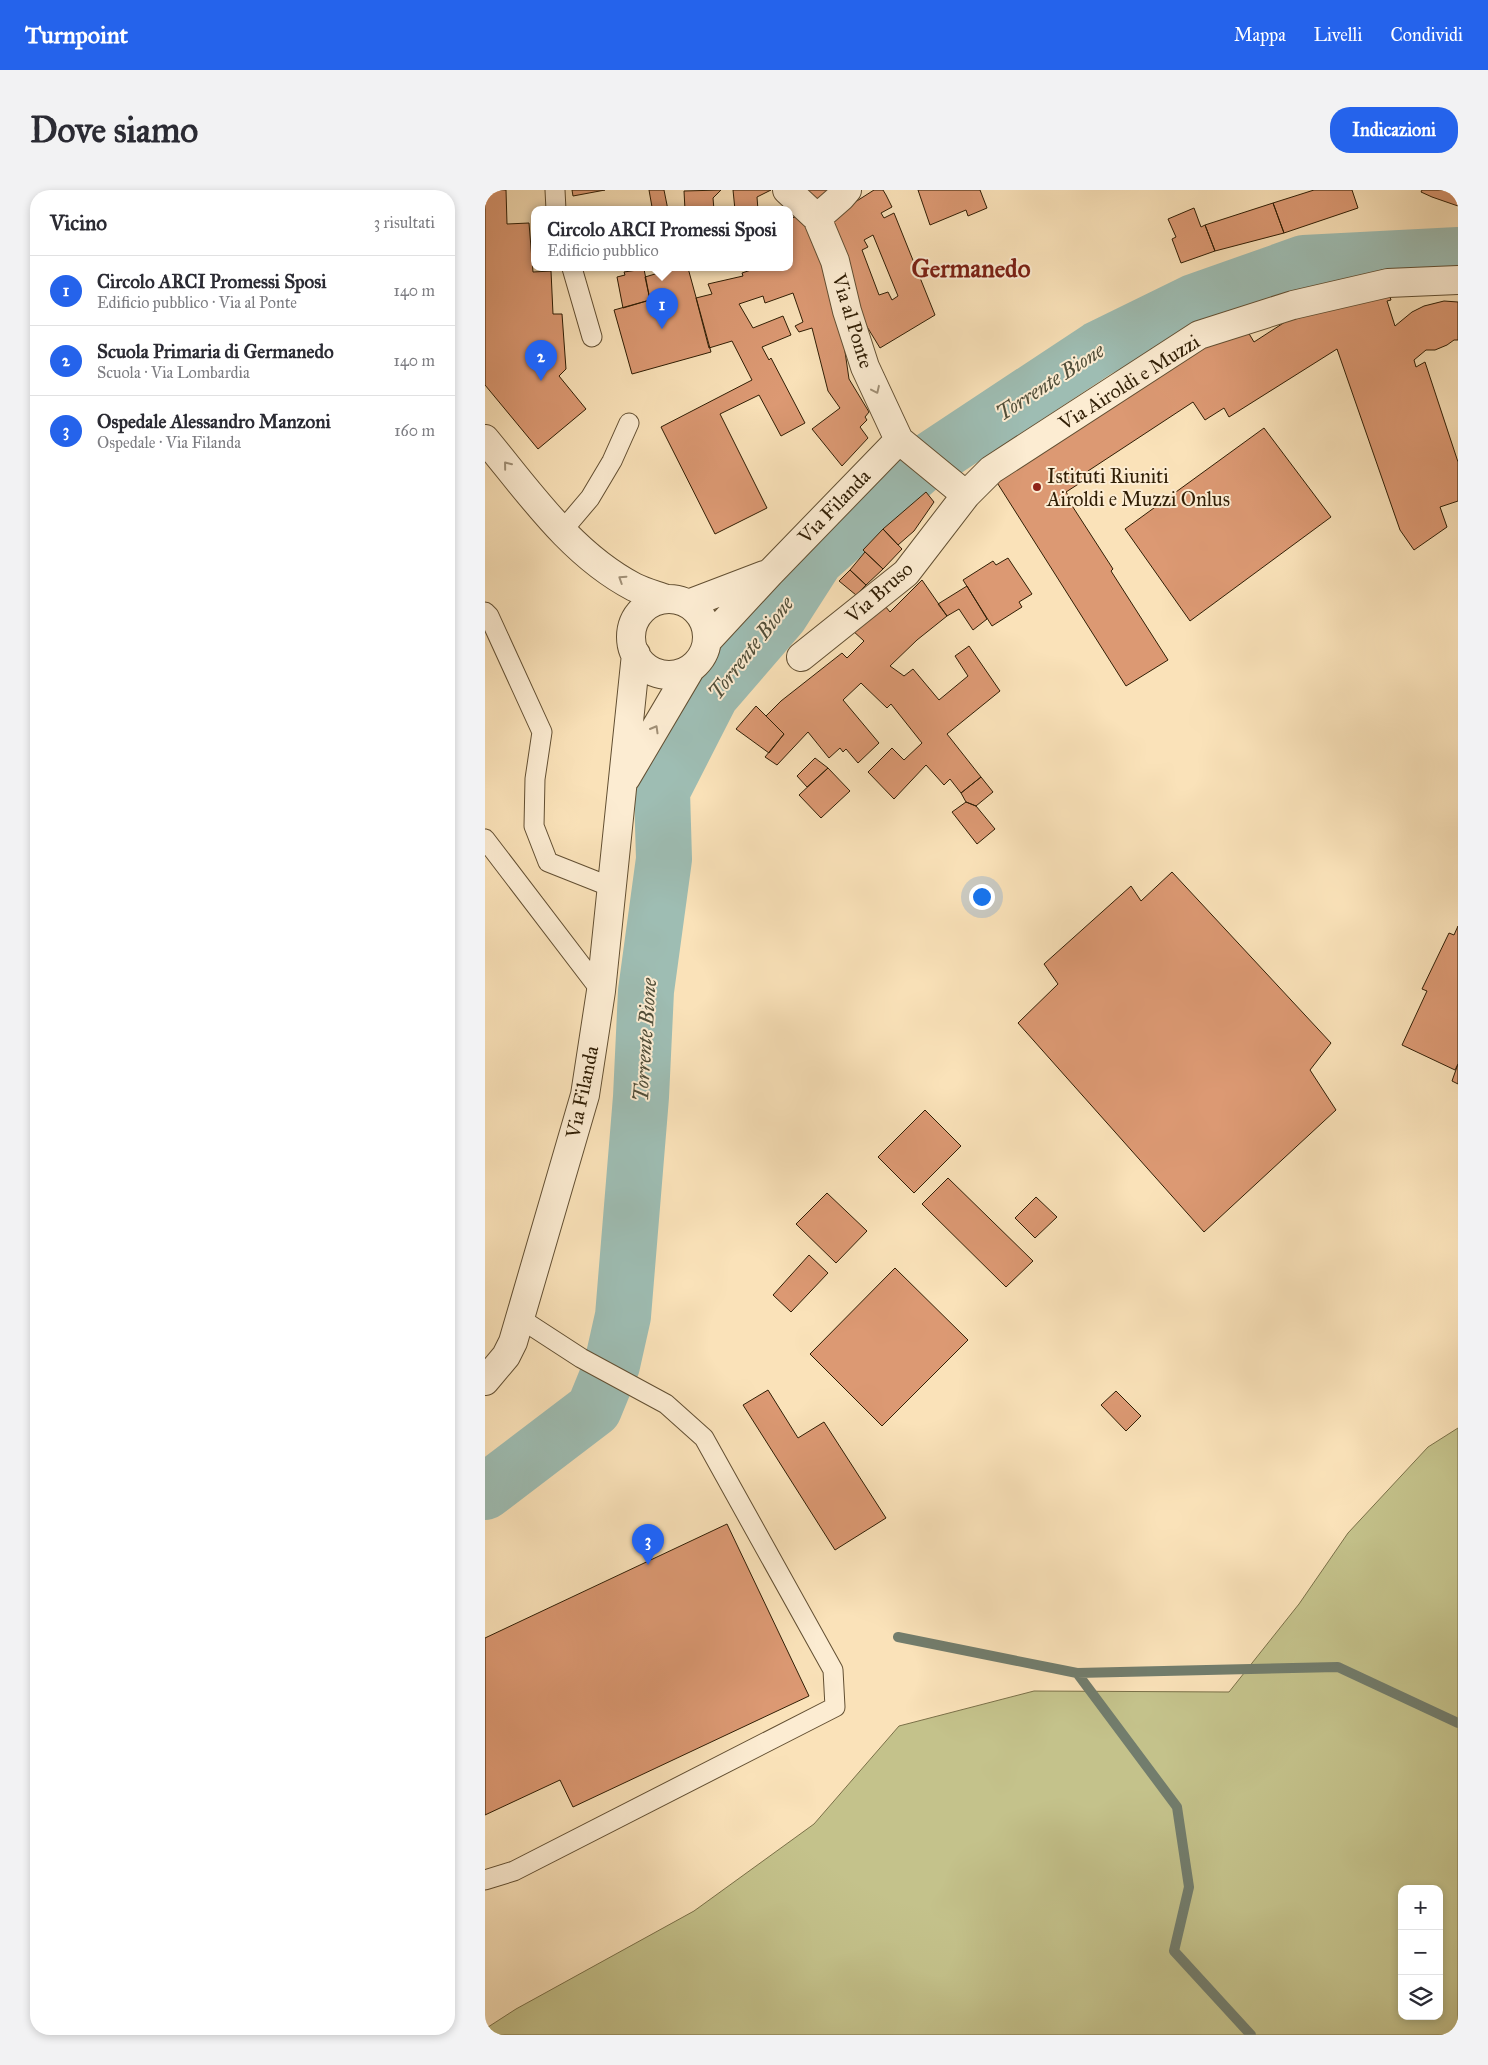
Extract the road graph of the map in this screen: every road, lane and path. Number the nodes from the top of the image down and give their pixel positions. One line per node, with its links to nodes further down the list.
1 (555, 190): 4 (lane)
2 (787, 190): 5 (street, Via al Ponte)
3 (847, 190): 5 (street)
4 (556, 206)
5 (817, 218): 11 (street, Via al Ponte, one-way to 11)
6 (573, 271): 8 (lane)
7 (1458, 280): 12 (street, Via Airoldi e Muzzi)
8 (592, 337)
9 (629, 423): 13 (lane)
10 (485, 439): 13 (street, one-way to 10)
11 (907, 447): 12 (street); 14 (street, Via Filanda)
12 (956, 487): 19 (street, Via Bruso)
13 (561, 531): 15 (street, one-way to 13)
14 (770, 573): 15 (street, Via Filanda); 17 (street, Via Filanda)
15 (677, 601): 17 (street); 18 (street, Via Filanda)
16 (485, 612): 23 (lane)
17 (707, 641): 20 (street, Via Filanda)
18 (636, 654): 20 (street); 21 (street, Via Filanda)
19 (801, 657)
20 (691, 668): 21 (street, Via Filanda, one-way to 20)
21 (622, 786): 23 (street, Via Filanda)
22 (485, 839): 24 (lane)
23 (611, 888): 24 (street, Via Filanda)
24 (601, 992): 25 (street, Via Filanda)
25 (521, 1319): 26 (street, Via Filanda); 27 (lane)
26 (485, 1381)
27 (485, 1880)

